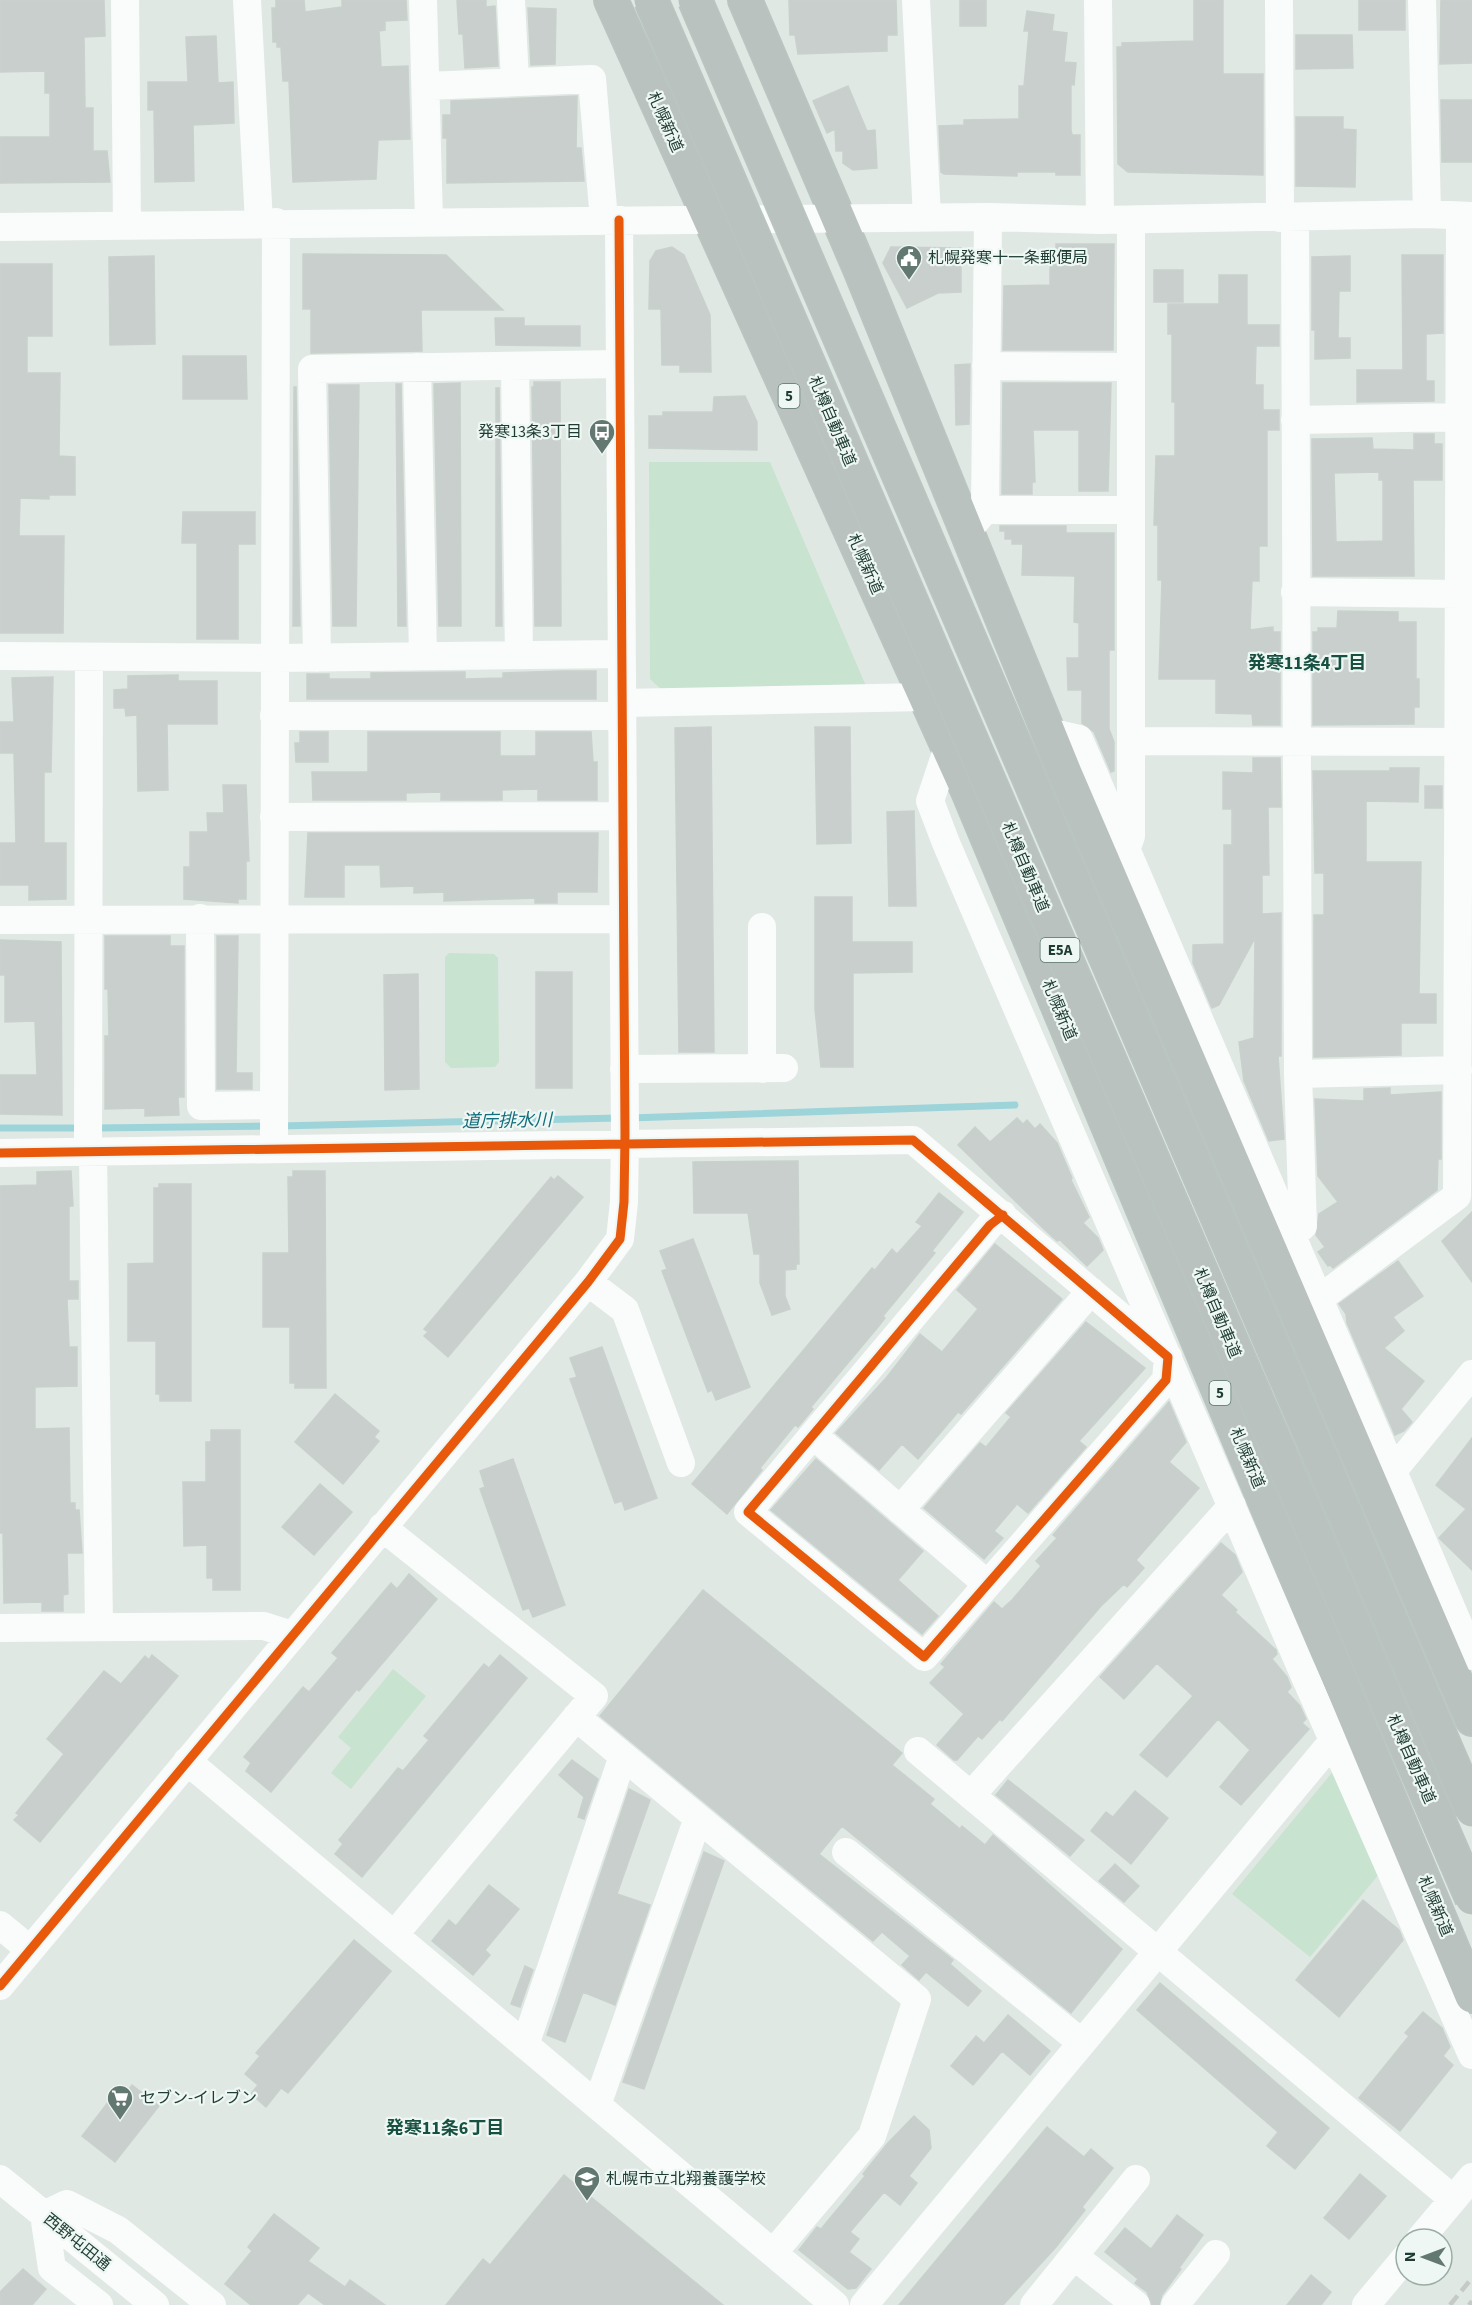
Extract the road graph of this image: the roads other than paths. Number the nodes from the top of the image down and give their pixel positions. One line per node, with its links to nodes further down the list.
1 (125, 0): 27 (street)
2 (247, 0): 26 (street)
3 (423, 0): 14 (street)
4 (511, 0): 13 (street)
5 (611, 0): 21 (highway, 札幌新道 / 5)
6 (651, 0): 103 (highway, 札樽自動車道 / E5A, bridge)
7 (695, 0): 100 (highway, E5A, bridge)
8 (745, 0): 18 (highway)
9 (916, 0): 19 (street)
10 (1098, 0): 23 (street)
11 (1279, 0): 20 (street)
12 (1422, 0): 15 (street)
13 (515, 82): 14 (street); 22 (street)
14 (426, 86): 25 (street)
15 (1427, 214): 16 (street); 20 (street)
16 (1466, 216): 34 (street)
17 (988, 217): 19 (street); 23 (street); 31 (street)
18 (838, 218): 19 (street); 21 (street); 37 (highway)
19 (927, 218)
20 (1287, 218): 24 (street); 35 (street)
21 (709, 219): 22 (street); 47 (highway, 札幌新道 / 5)
22 (611, 220): 25 (street); 29 (street)
23 (1100, 220): 24 (street)
24 (1131, 220): 33 (street)
25 (429, 221): 26 (street)
26 (267, 222): 27 (street); 45 (street)
27 (127, 225): 28 (street)
28 (0, 227)
29 (619, 364): 30 (street); 40 (street)
30 (515, 366): 32 (street); 41 (street)
31 (986, 366): 33 (street); 37 (street)
32 (417, 367): 43 (street); 46 (street)
33 (1131, 367): 36 (street)
34 (1460, 417): 35 (street); 39 (street)
35 (1294, 420): 38 (street)
36 (1131, 510): 37 (street); 51 (street)
37 (976, 521): 50 (highway)
38 (1295, 592): 39 (street); 52 (street)
39 (1460, 594): 53 (street)
40 (621, 654): 41 (street); 48 (street)
41 (519, 655): 43 (street)
42 (0, 656): 44 (street)
43 (423, 656): 46 (street)
44 (89, 657): 45 (street); 60 (street)
45 (275, 658): 46 (street); 49 (street)
46 (317, 658)
47 (925, 697): 48 (street); 54 (highway, 札幌新道 / 5)
48 (622, 709): 49 (street); 55 (street)
49 (274, 716): 56 (street)
50 (1048, 732): 57 (street); 94 (highway)
51 (1131, 741): 52 (street); 57 (street)
52 (1295, 741): 53 (street); 67 (street)
53 (1466, 742): 63 (street)
54 (948, 747): 76 (street); 109 (highway, 札幌新道 / 5)
55 (622, 816): 56 (street); 61 (street)
56 (274, 817): 59 (street)
57 (1126, 850): 74 (street)
58 (200, 918): 59 (street); 60 (street); 68 (street)
59 (274, 918): 61 (street); 68 (street)
60 (89, 919): 62 (street); 70 (street)
61 (623, 919): 66 (street)
62 (0, 920)
63 (1465, 925): 65 (street)
64 (762, 927): 66 (street)
65 (1463, 1052): 67 (street); 72 (street)
66 (624, 1070): 69 (street)
67 (1298, 1074): 74 (street)
68 (273, 1126): 69 (street); 70 (street)
69 (625, 1139): 73 (street); 75 (street)
70 (89, 1140): 71 (street); 89 (street)
71 (0, 1153)
72 (1465, 1174): 78 (street)
73 (1003, 1215): 77 (street); 81 (street)
74 (1292, 1234): 78 (street)
75 (588, 1282): 82 (street); 86 (street)
76 (1137, 1283): 77 (street); 79 (street)
77 (1101, 1299): 79 (street); 85 (street)
78 (1319, 1299): 83 (street)
79 (1168, 1357): 84 (street); 87 (street)
80 (1472, 1374): 83 (street)
81 (813, 1435): 85 (street); 87 (street)
82 (681, 1464)
83 (1392, 1472): 88 (street)
84 (1232, 1506): 95 (street); 99 (street)
85 (900, 1510): 87 (street)
86 (382, 1527): 91 (street); 93 (street)
87 (987, 1584)
88 (1465, 1625): 92 (street)
89 (99, 1627): 90 (street); 91 (street)
90 (0, 1628)
91 (292, 1635): 98 (street)
92 (1472, 1656)
93 (576, 1717): 97 (street); 105 (street)
94 (1472, 1719)
95 (1334, 1741): 107 (street); 112 (street)
96 (918, 1751): 99 (street)
97 (623, 1756): 101 (street); 111 (street)
98 (187, 1761): 105 (street); 106 (street)
99 (971, 1795): 107 (street)
100 (1472, 1810)
101 (698, 1818): 113 (street); 120 (street)
102 (846, 1852): 110 (street)
103 (1472, 1899)
104 (0, 1925): 106 (street)
105 (394, 1935): 111 (street)
106 (29, 1949): 108 (street)
107 (1159, 1951): 110 (street); 117 (street)
108 (0, 1986)
109 (1472, 1996)
110 (1082, 2043): 128 (street)
111 (525, 2045): 113 (street)
112 (1472, 2055)
113 (597, 2105): 120 (street)
114 (1472, 2177): 117 (street)
115 (0, 2179): 118 (street, 西野屯田通)
116 (1136, 2179): 122 (street)
117 (1453, 2199): 119 (street)
118 (44, 2215): 124 (street); 125 (street, 西野屯田通); 126 (street)
119 (1430, 2227)
120 (773, 2253): 127 (street)
121 (1216, 2254): 131 (street)
122 (1074, 2256): 129 (street); 130 (street)
123 (1394, 2271): 132 (street)
124 (99, 2305)
125 (155, 2305)
126 (212, 2305)
127 (835, 2305)
128 (864, 2305)
129 (1034, 2305)
130 (1136, 2305)
131 (1176, 2305)
132 (1366, 2305)

